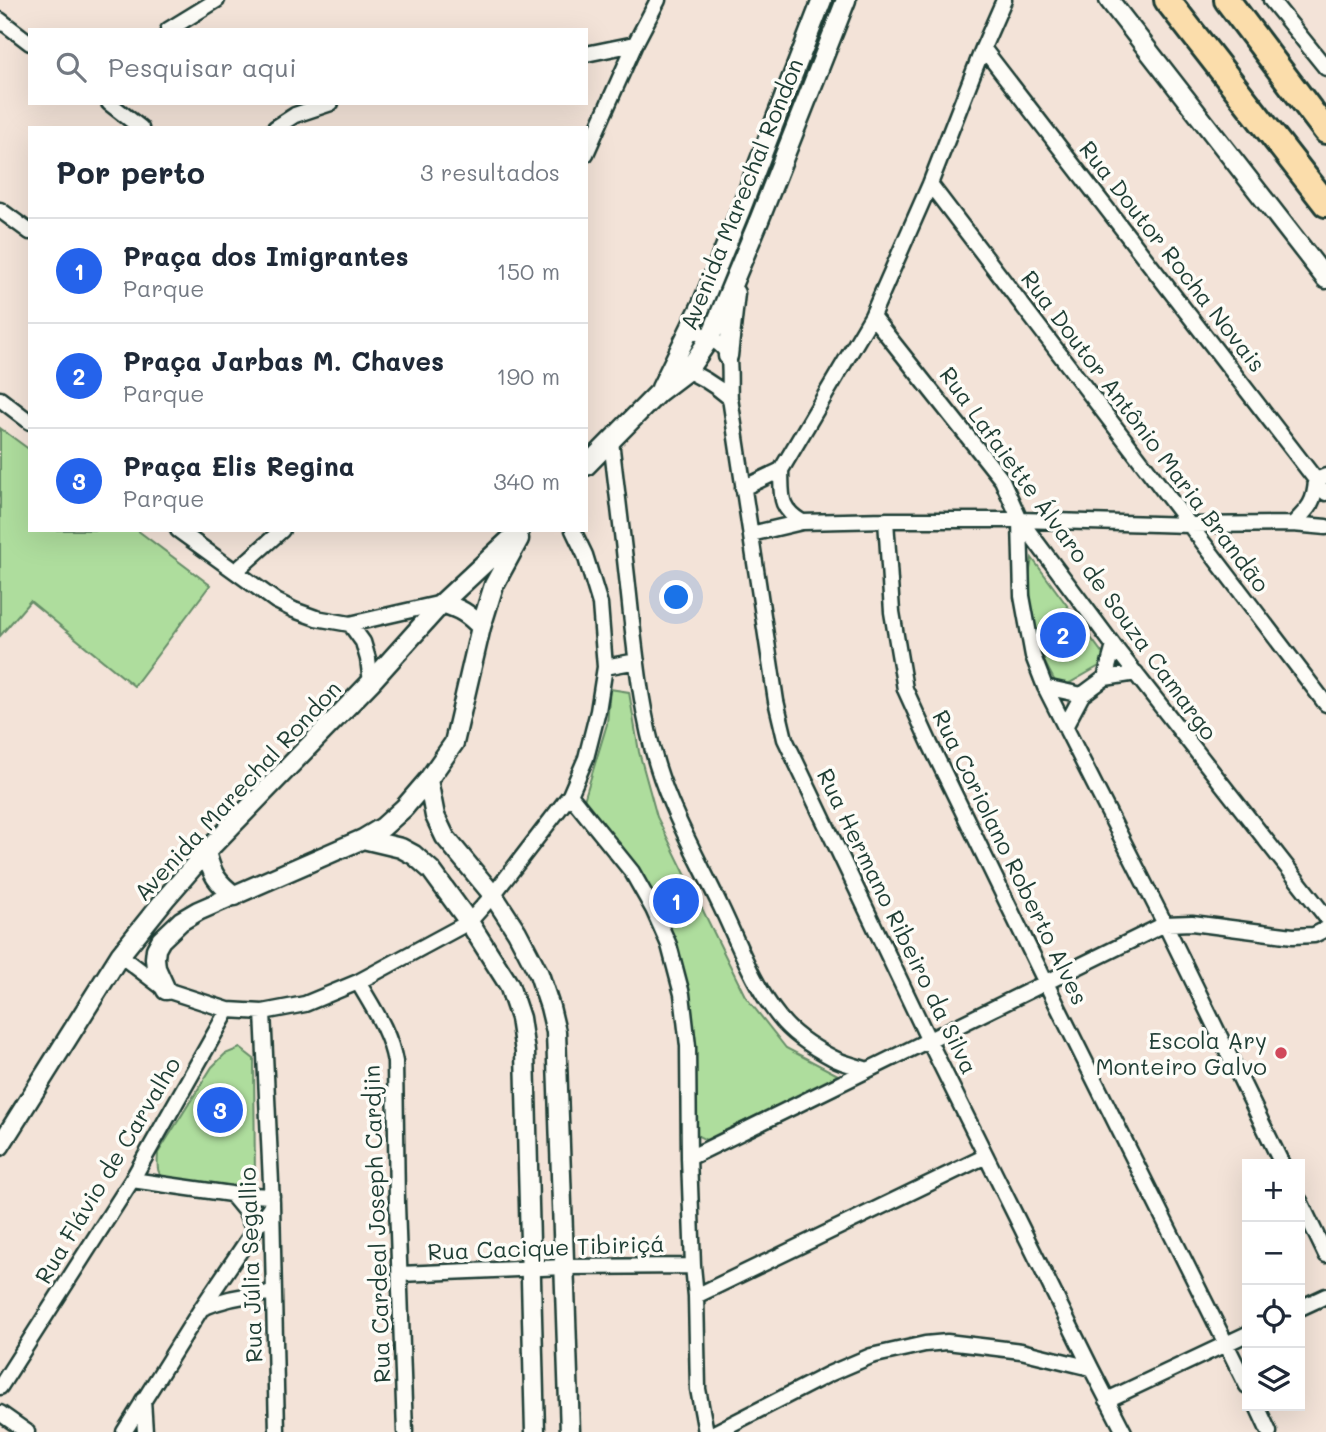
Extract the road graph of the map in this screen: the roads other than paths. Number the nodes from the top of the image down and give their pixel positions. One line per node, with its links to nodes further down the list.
1 (217, 0): 12 (street)
2 (657, 0): 15 (street)
3 (822, 0): 11 (street, Avenida Marechal Rondon)
4 (846, 0): 13 (street, Avenida Marechal Rondon)
5 (1004, 0): 16 (street)
6 (1109, 0): 32 (street)
7 (1167, 0): 26 (highway)
8 (1227, 0): 23 (highway)
9 (1271, 0): 18 (street)
10 (0, 20): 14 (street)
11 (812, 27): 13 (street); 28 (street, Avenida Marechal Rondon)
12 (171, 28)
13 (833, 34): 29 (street, Avenida Marechal Rondon)
14 (28, 41)
15 (635, 44): 17 (street); 24 (street)
16 (983, 48): 25 (street); 44 (street, Rua Doutor Rocha Novais)
17 (588, 54)
18 (1326, 68)
19 (112, 105): 21 (street)
20 (325, 105): 22 (street)
21 (138, 126)
22 (278, 126)
23 (1326, 131)
24 (588, 150)
25 (930, 184): 33 (street); 51 (street, Rua Doutor Antônio Maria Brandão)
26 (1326, 204)
27 (0, 210): 30 (street)
28 (740, 212): 29 (street); 34 (street, Avenida Marechal Rondon)
29 (761, 218): 31 (street, Avenida Marechal Rondon)
30 (28, 231)
31 (737, 274): 35 (street, Avenida Marechal Rondon); 36 (street)
32 (1326, 279)
33 (872, 316): 43 (street); 48 (street, Rua Lafaiette Álvaro de Souza Camargo)
34 (691, 330): 35 (street); 37 (street, Avenida Marechal Rondon)
35 (710, 338): 36 (street); 37 (street, Avenida Marechal Rondon)
36 (728, 356): 38 (street, Rua Hermano Ribeiro da Silva)
37 (681, 368): 38 (street); 41 (street, Avenida Marechal Rondon)
38 (730, 398): 45 (street, Rua Hermano Ribeiro da Silva)
39 (0, 399): 40 (street)
40 (28, 420)
41 (611, 441): 42 (street, Avenida Marechal Rondon); 64 (street)
42 (588, 464)
43 (781, 470): 45 (street); 49 (street)
44 (1321, 478): 46 (street, Rua Doutor Rocha Novais); 50 (street)
45 (743, 488): 58 (street, Rua Hermano Ribeiro da Silva)
46 (1326, 494)
47 (886, 520): 48 (street); 49 (street); 85 (street, Rua Coriolano Roberto Alves)
48 (1020, 520): 51 (street); 63 (street, Rua Lafaiette Álvaro de Souza Camargo); 69 (street)
49 (802, 523): 58 (street)
50 (1293, 524): 51 (street); 52 (street)
51 (1189, 525): 71 (street, Rua Doutor Antônio Maria Brandão)
52 (1326, 527)
53 (181, 532): 59 (street)
54 (280, 532): 59 (street)
55 (520, 532): 60 (street, Avenida Marechal Rondon)
56 (521, 532): 62 (street)
57 (574, 532): 65 (street)
58 (751, 534): 89 (street, Rua Hermano Ribeiro da Silva)
59 (236, 571): 61 (street)
60 (442, 603): 61 (street); 62 (street); 68 (street, Avenida Marechal Rondon)
61 (350, 624): 68 (street)
62 (481, 627): 73 (street)
63 (1114, 646): 66 (street, Rua Lafaiette Álvaro de Souza Camargo); 67 (street)
64 (636, 661): 65 (street); 90 (street)
65 (605, 667): 74 (street)
66 (1136, 673): 67 (street); 79 (street, Rua Lafaiette Álvaro de Souza Camargo)
67 (1105, 678): 70 (street)
68 (371, 682): 76 (street, Avenida Marechal Rondon)
69 (1045, 687): 70 (street); 72 (street)
70 (1082, 695): 72 (street)
71 (1326, 704)
72 (1065, 727): 81 (street)
73 (428, 780): 75 (street); 77 (street)
74 (570, 795): 77 (street); 93 (street)
75 (363, 839): 78 (street); 80 (street)
76 (206, 852): 78 (street); 83 (street, Avenida Marechal Rondon)
77 (492, 894): 80 (street); 102 (street)
78 (235, 896): 86 (street)
79 (1326, 917)
80 (469, 922): 84 (street); 103 (street)
81 (1165, 924): 82 (street); 85 (street); 94 (street)
82 (1326, 929)
83 (124, 950): 86 (street); 91 (street, Avenida Marechal Rondon)
84 (358, 982): 88 (street); 104 (street, Rua Cardeal Joseph Cardjin)
85 (1046, 983): 89 (street); 111 (street, Rua Coriolano Roberto Alves)
86 (166, 990): 87 (street)
87 (228, 1010): 88 (street); 95 (street, Rua Flávio de Carvalho)
88 (263, 1012): 97 (street, Rua Júlia Segallio)
89 (929, 1041): 90 (street); 92 (street, Rua Hermano Ribeiro da Silva)
90 (868, 1070): 93 (street)
91 (0, 1146)
92 (986, 1156): 106 (street); 112 (street, Rua Hermano Ribeiro da Silva)
93 (689, 1158): 101 (street)
94 (1280, 1159)
95 (132, 1180): 96 (street); 114 (street, Rua Flávio de Carvalho)
96 (231, 1194): 97 (street); 99 (street)
97 (272, 1200): 99 (street); 105 (street, Rua Júlia Segallio)
98 (1305, 1211): 100 (street)
99 (254, 1230): 109 (street)
100 (1326, 1255)
101 (693, 1266): 102 (street, Rua Cacique Tibiriçá); 106 (street)
102 (565, 1267): 103 (street, Rua Cacique Tibiriçá); 125 (street)
103 (531, 1269): 104 (street, Rua Cacique Tibiriçá); 124 (street)
104 (400, 1274): 123 (street, Rua Cardeal Joseph Cardjin)
105 (274, 1293): 109 (street); 122 (street, Rua Júlia Segallio)
106 (696, 1296): 126 (street)
107 (1326, 1296): 108 (street)
108 (1305, 1306)
109 (201, 1309): 115 (street)
110 (1242, 1336): 111 (street)
111 (1227, 1343): 113 (street, Rua Coriolano Roberto Alves); 116 (street)
112 (1091, 1368): 116 (street, Rua Hermano Ribeiro da Silva); 127 (street)
113 (1242, 1375)
114 (0, 1387)
115 (143, 1400): 120 (street); 121 (street)
116 (1107, 1400): 128 (street, Rua Hermano Ribeiro da Silva)
117 (1259, 1411): 129 (street)
118 (0, 1413): 119 (street)
119 (27, 1432)
120 (124, 1432)
121 (145, 1432)
122 (277, 1432)
123 (405, 1432)
124 (534, 1432)
125 (570, 1432)
126 (706, 1432)
127 (716, 1432)
128 (1124, 1432)
129 (1269, 1432)

